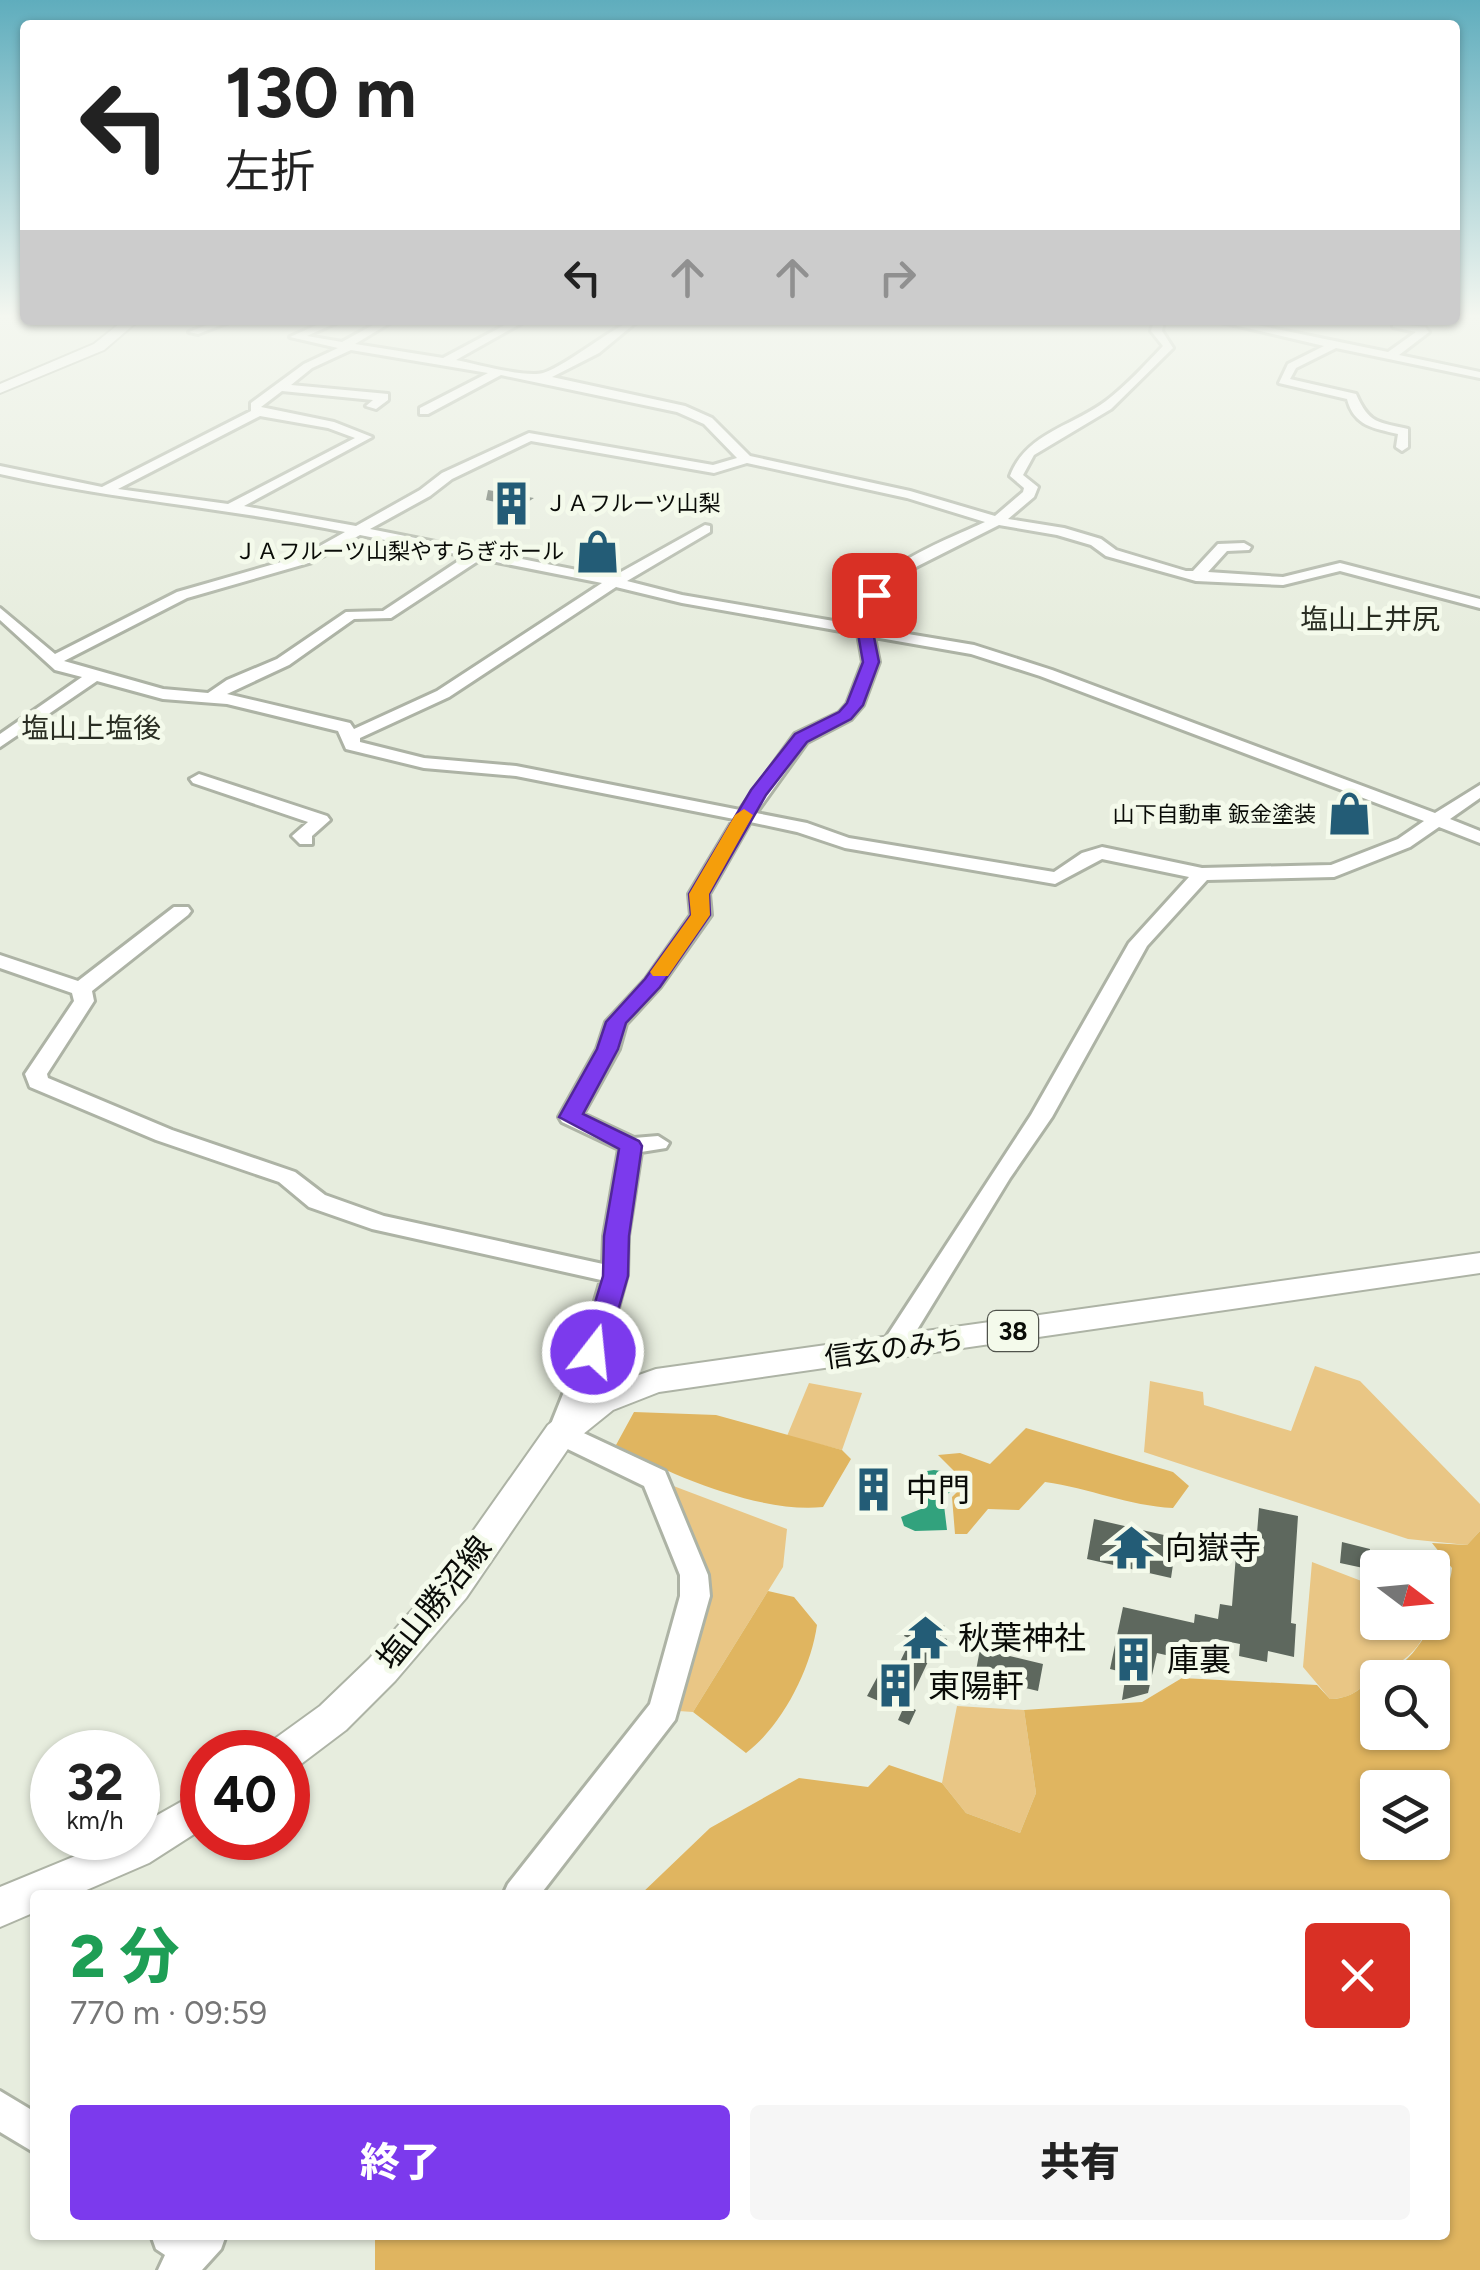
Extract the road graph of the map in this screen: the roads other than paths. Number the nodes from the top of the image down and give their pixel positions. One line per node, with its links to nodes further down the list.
1 (237, 422): 9 (street)
2 (309, 422): 10 (street)
3 (709, 422): 7 (street)
4 (1080, 422): 11 (street)
5 (1368, 422): 6 (street)
6 (1402, 446)
7 (746, 459): 11 (street); 13 (street)
8 (0, 470): 9 (street)
9 (104, 492): 10 (street)
10 (233, 506): 13 (street)
11 (997, 521): 16 (street); 20 (street)
12 (704, 529): 17 (street)
13 (359, 531): 15 (street); 21 (street)
14 (1244, 547): 16 (street)
15 (479, 554): 17 (street); 23 (street)
16 (1196, 577): 18 (street)
17 (614, 582): 20 (street); 24 (street)
18 (1480, 604)
19 (0, 612): 21 (street)
20 (864, 629): 28 (street); 29 (street)
21 (53, 661): 22 (street)
22 (94, 676): 23 (street); 25 (street)
23 (211, 698): 24 (street)
24 (352, 736): 28 (street)
25 (0, 742)
26 (199, 779): 31 (street)
27 (1476, 798): 29 (street)
28 (742, 818): 32 (street); 37 (street)
29 (1437, 819): 30 (street); 32 (street)
30 (1480, 838)
31 (306, 840)
32 (1202, 874): 40 (street)
33 (181, 911): 35 (street)
34 (0, 961): 35 (street)
35 (80, 989): 39 (street)
36 (658, 1143): 37 (street)
37 (631, 1146): 39 (street)
38 (1480, 1263): 40 (main road, 信玄のみち / 38)
39 (616, 1276): 41 (street)
40 (892, 1350): 41 (main road, 信玄のみち / 38)
41 (560, 1434): 42 (main road, 塩山勝沼線 / 38); 45 (street)
42 (310, 1735)
43 (180, 1822): 44 (main road)
44 (43, 1890)
45 (524, 1890)
46 (30, 1895): 47 (main road)
47 (1, 1908)
48 (0, 2110): 49 (street)
49 (30, 2131)

